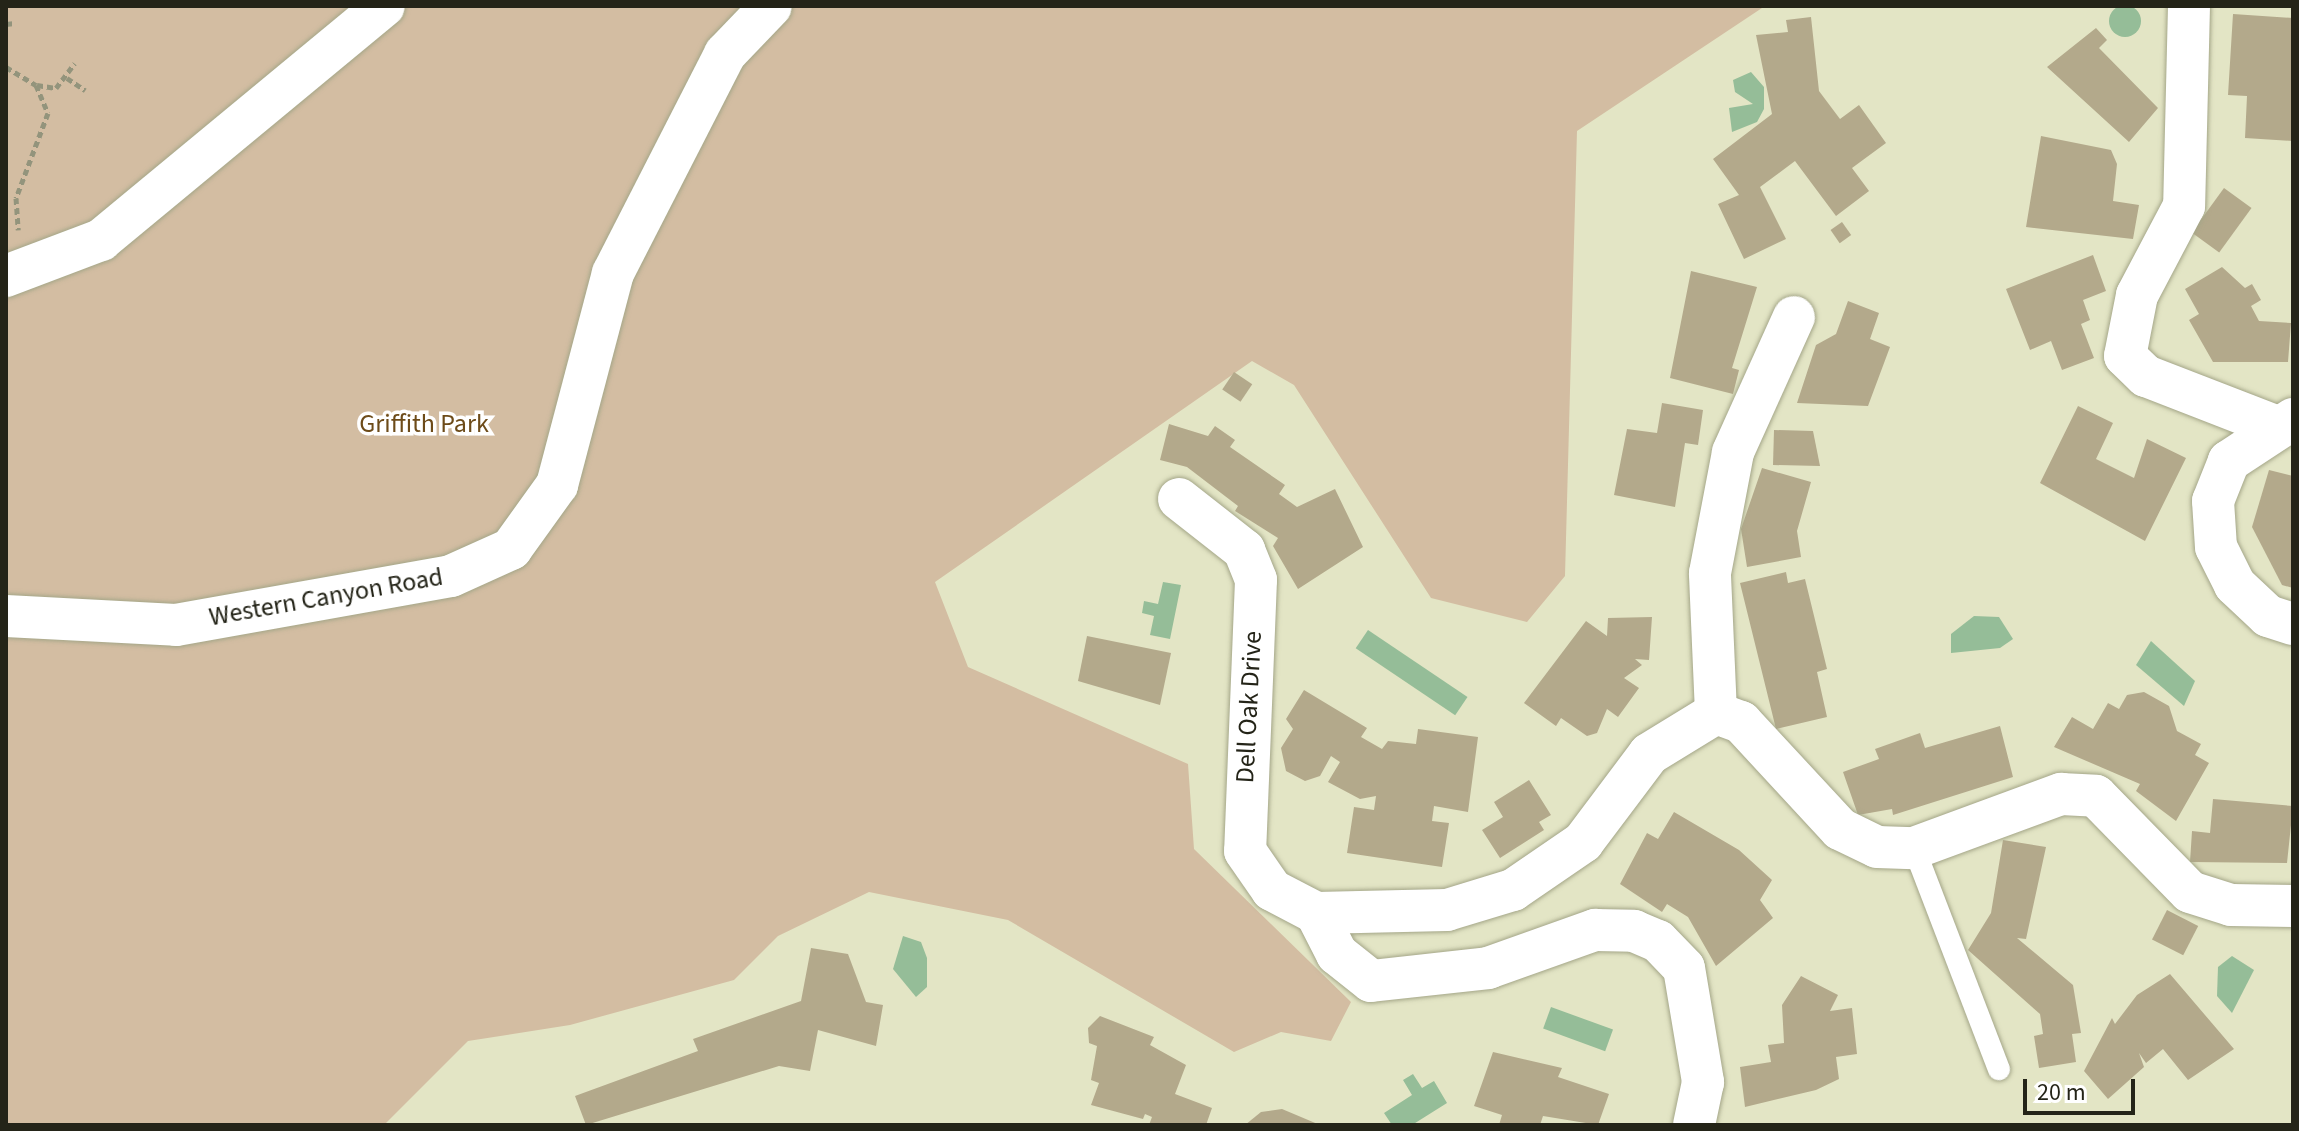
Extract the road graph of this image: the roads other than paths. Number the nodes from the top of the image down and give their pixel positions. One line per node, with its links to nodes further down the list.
1 (384, 6): 4 (street)
2 (771, 6): 8 (street, Western Canyon Road)
3 (2189, 6): 6 (street)
4 (18, 272)
5 (1794, 317): 10 (street)
6 (2284, 422): 9 (street)
7 (1179, 499): 13 (street, Dell Oak Drive)
8 (6, 616)
9 (2293, 624)
10 (1716, 713): 11 (street); 13 (street)
11 (1914, 848): 12 (street); 14 (lane)
12 (2293, 906)
13 (1316, 913): 15 (street)
14 (1999, 1069)
15 (1694, 1125)

